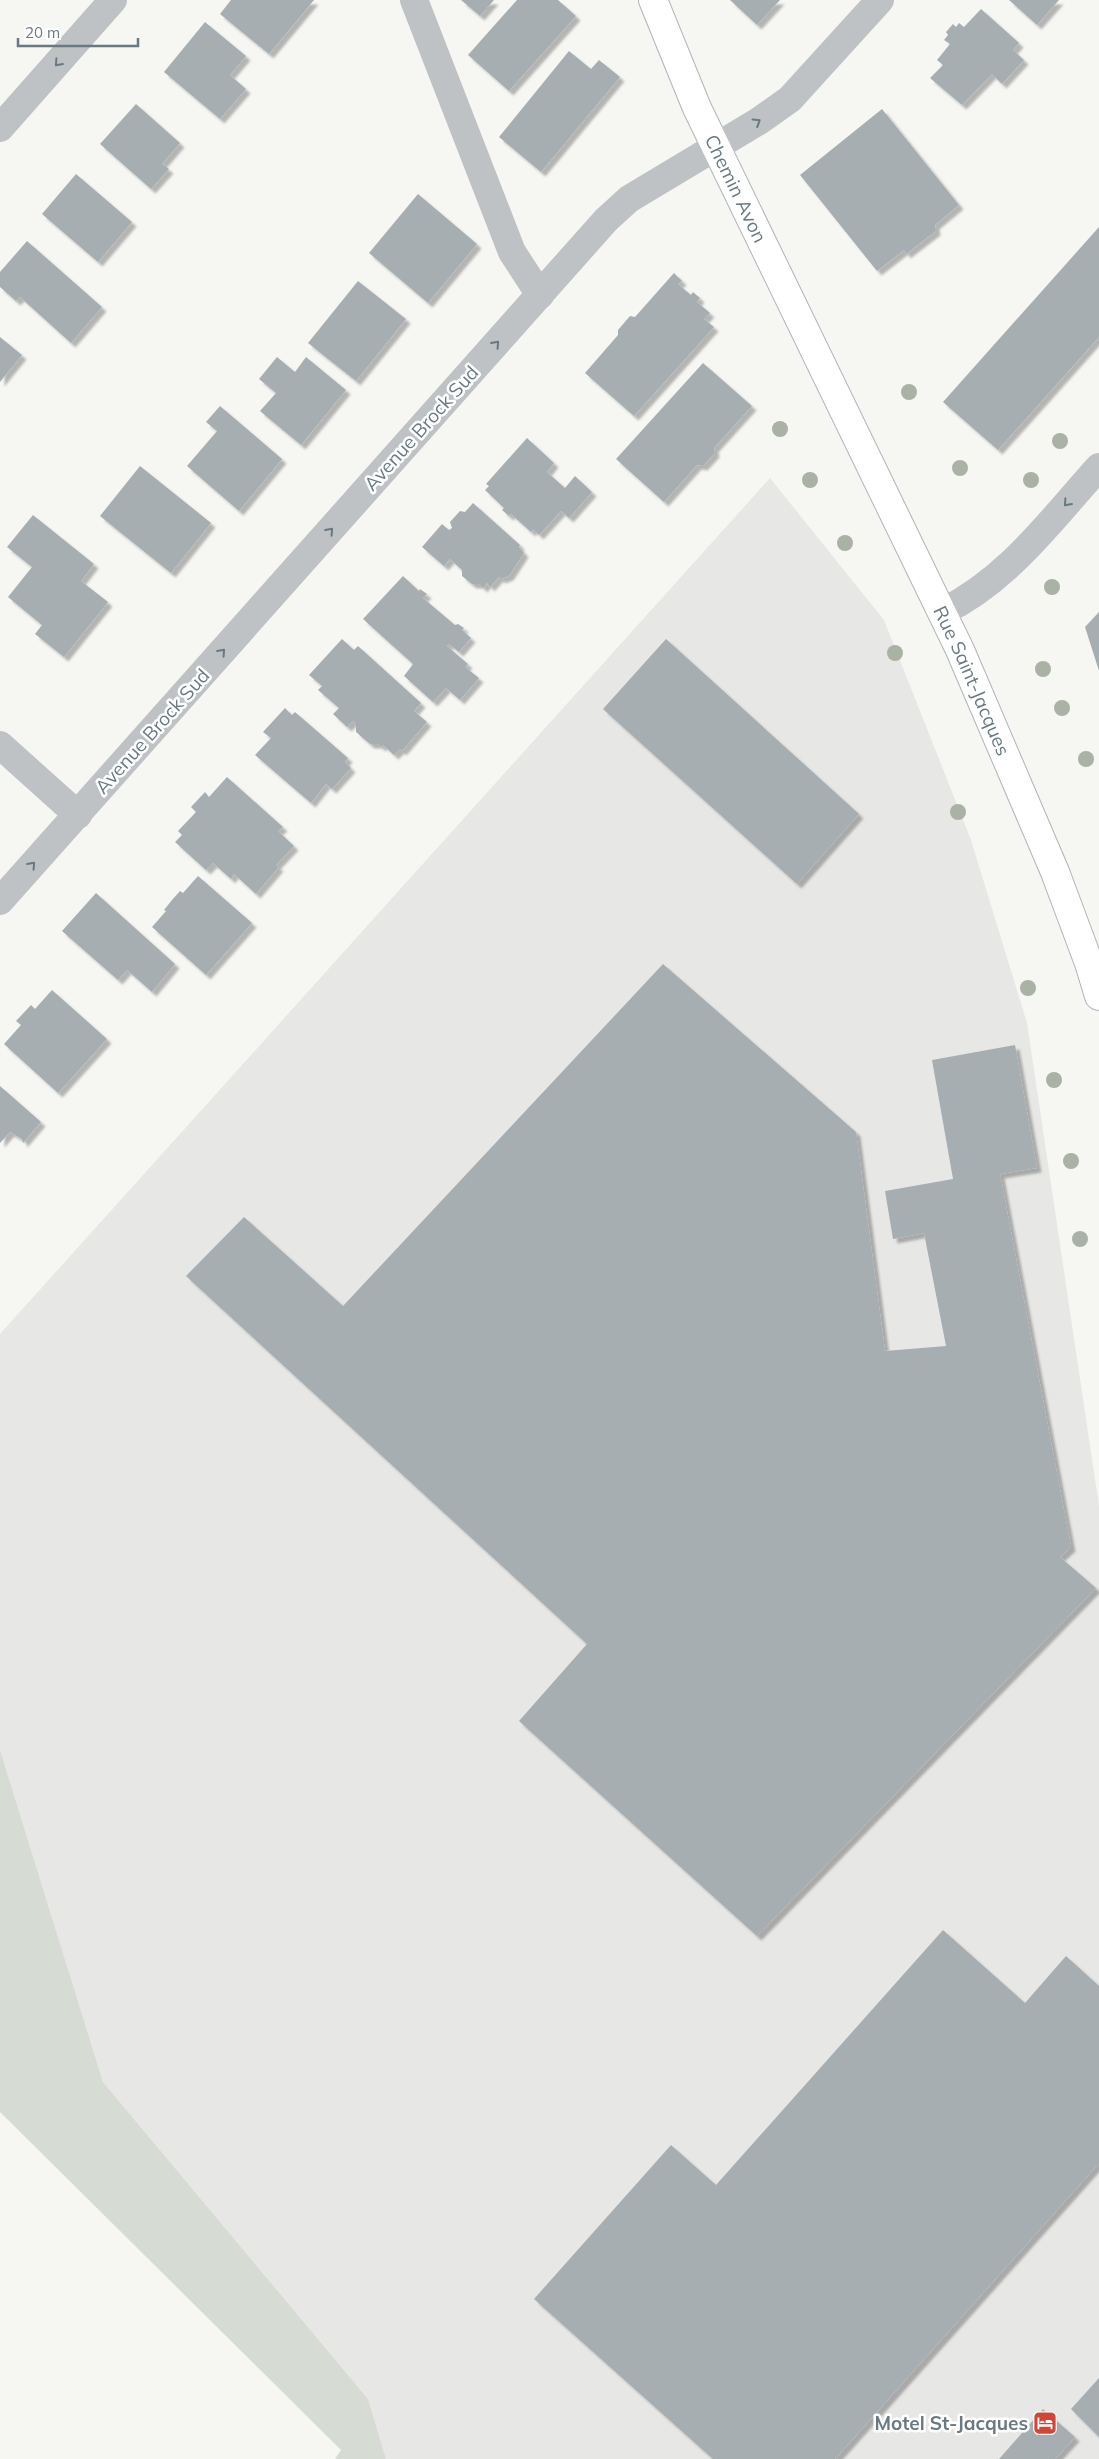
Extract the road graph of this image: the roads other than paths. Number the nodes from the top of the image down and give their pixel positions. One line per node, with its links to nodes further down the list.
1 (113, 0): 5 (street, one-way to 5)
2 (414, 0): 7 (street)
3 (653, 0): 6 (main road, Chemin Avon)
4 (880, 0): 6 (street, Avenue Brock Sud, one-way to 4)
5 (0, 128)
6 (715, 146): 7 (street, Avenue Brock Sud); 8 (main road, Chemin Avon)
7 (540, 295): 12 (street, Avenue Brock Sud, one-way to 7)
8 (826, 374): 10 (main road, Rue Saint-Jacques)
9 (1099, 467): 10 (street, one-way to 10)
10 (942, 612): 14 (main road, Rue Saint-Jacques)
11 (0, 745): 12 (street)
12 (78, 815): 13 (street, Avenue Brock Sud, one-way to 12)
13 (0, 901)
14 (1099, 996)

